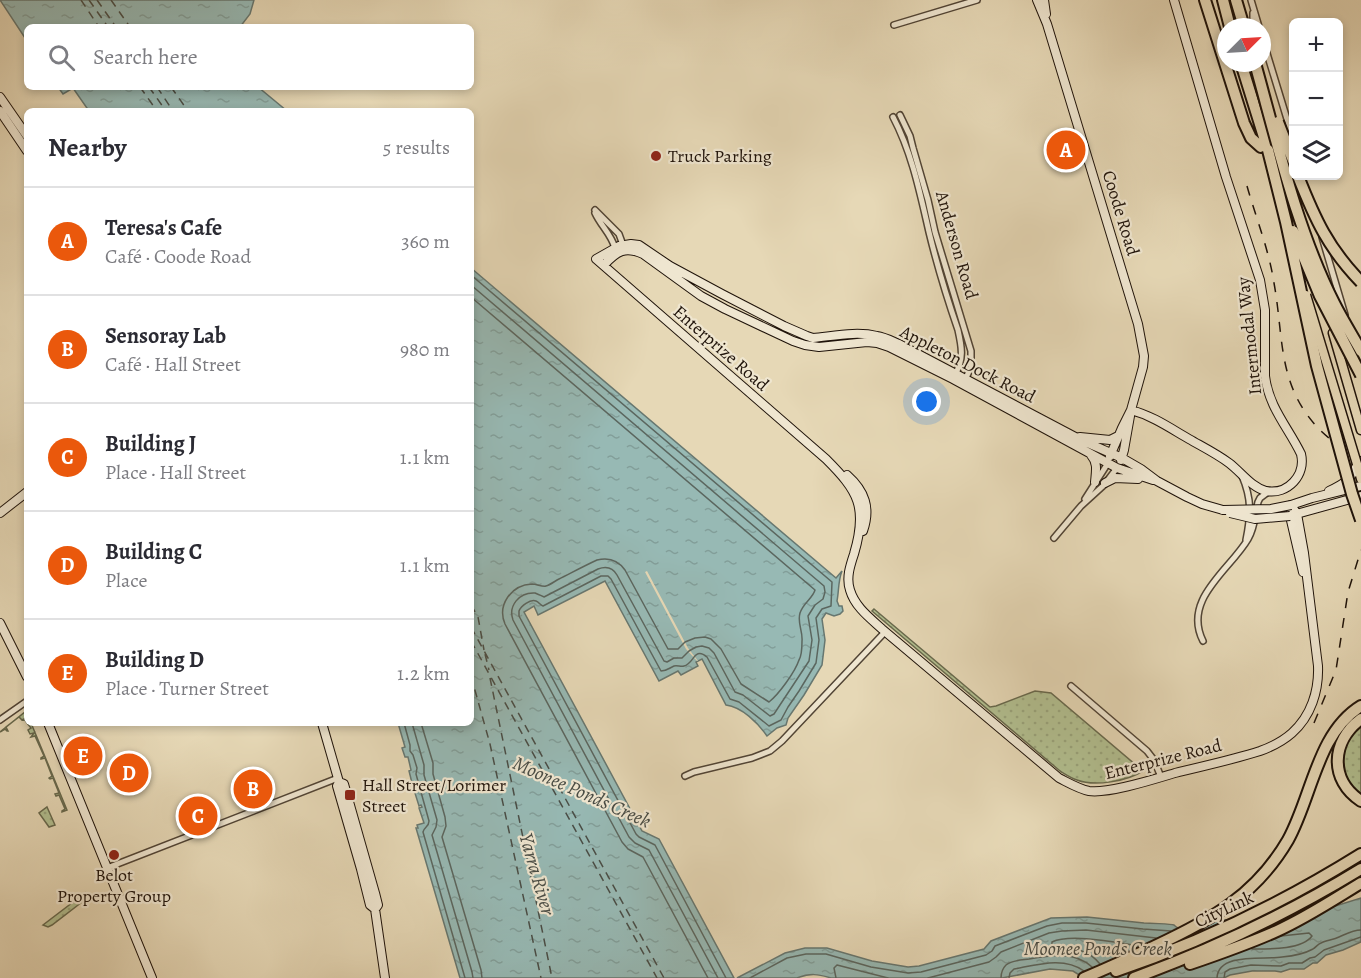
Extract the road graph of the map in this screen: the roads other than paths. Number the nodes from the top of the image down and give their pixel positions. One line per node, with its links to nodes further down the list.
1 (977, 0): 14 (street)
2 (1036, 0): 13 (street, Coode Road)
3 (1044, 0): 13 (street, Coode Road)
4 (1174, 0): 62 (street, Intermodal Way)
5 (1205, 0): 26 (highway)
6 (1223, 0): 9 (highway)
7 (1236, 0): 10 (highway)
8 (1251, 0): 11 (street); 12 (street)
9 (1228, 18)
10 (1241, 18)
11 (1253, 18)
12 (1256, 18)
13 (1047, 24): 44 (street, Coode Road)
14 (894, 25)
15 (1271, 67): 23 (street)
16 (1243, 72): 26 (highway)
17 (1258, 72): 27 (highway, bridge)
18 (1258, 72): 36 (highway, bridge)
19 (0, 97): 24 (street)
20 (0, 111): 25 (street)
21 (900, 115): 43 (street, Anderson Road)
22 (893, 117): 42 (street, Anderson Road)
23 (1289, 128)
24 (24, 132)
25 (24, 147)
26 (1264, 149): 41 (highway, bridge); 73 (highway, bridge)
27 (1289, 152)
28 (1300, 180): 34 (highway, bridge)
29 (1304, 180): 39 (street)
30 (624, 244): 31 (street); 31 (street); 35 (street, Appleton Dock Road)
31 (615, 248): 33 (street, Enterprize Road)
32 (1297, 264): 53 (main road, bridge)
33 (603, 265): 37 (street, Appleton Dock Road); 77 (street, Enterprize Road)
34 (1361, 282)
35 (711, 288): 37 (street); 42 (street, Appleton Dock Road)
36 (1346, 325): 39 (highway, bridge); 40 (highway, bridge)
37 (761, 326): 42 (street, Appleton Dock Road)
38 (1333, 333): 46 (main road)
39 (1357, 344)
40 (1361, 351)
41 (1361, 375)
42 (955, 376): 43 (street, Appleton Dock Road)
43 (965, 381): 47 (street, Appleton Dock Road); 49 (street, Appleton Dock Road)
44 (1131, 411): 45 (street, Coode Road); 48 (street, Coode Road); 56 (street)
45 (1129, 423): 51 (street, Coode Road); 54 (street)
46 (1361, 430)
47 (1070, 434): 48 (street); 50 (street, Appleton Dock Road)
48 (1119, 435): 50 (street, Coode Road)
49 (1089, 453): 52 (street, Appleton Dock Road); 59 (street)
50 (1112, 453): 51 (street, Appleton Dock Road); 52 (street, Coode Road)
51 (1122, 458): 54 (street, Appleton Dock Road); 55 (street, Coode Road)
52 (1108, 463): 55 (street, Appleton Dock Road); 59 (street, Coode Road)
53 (1357, 464): 57 (main road); 64 (street)
54 (1137, 467): 58 (street, Appleton Dock Road)
55 (1117, 468): 58 (street, Appleton Dock Road); 60 (street, Coode Road)
56 (1240, 472): 62 (street); 75 (street)
57 (1361, 479)
58 (1156, 481): 60 (street); 69 (street, Appleton Dock Road)
59 (1095, 482): 68 (street, Coode Road)
60 (1105, 483): 68 (street, Coode Road)
61 (1361, 486): 64 (street, Appleton Dock Road)
62 (1270, 491): 75 (street)
63 (24, 494): 71 (street)
64 (1320, 496): 67 (street, Appleton Dock Road)
65 (1361, 496): 66 (street, Appleton Dock Road)
66 (1341, 501): 70 (street, bridge); 72 (street, Appleton Dock Road)
67 (1291, 505): 69 (street, Appleton Dock Road, bridge); 72 (street)
68 (1081, 506): 74 (street, Coode Road)
69 (1223, 510): 72 (street, Appleton Dock Road, bridge)
70 (1361, 511)
71 (0, 513)
72 (1293, 515): 88 (street, Enterprize Road)
73 (1361, 520)
74 (1054, 538)
75 (1243, 547): 78 (street)
76 (0, 623): 79 (street)
77 (885, 632): 87 (street); 88 (street, Enterprize Road)
78 (1203, 641)
79 (24, 671)
80 (1071, 686): 88 (street)
81 (24, 703): 84 (street)
82 (1361, 706): 83 (highway)
83 (1356, 718): 90 (highway); 97 (highway)
84 (0, 720)
85 (49, 726): 92 (street)
86 (323, 726): 89 (street)
87 (685, 776)
88 (1161, 777)
89 (338, 780): 92 (street); 96 (street)
90 (1361, 801)
91 (1361, 854): 98 (highway, CityLink)
92 (107, 868): 95 (street)
93 (1361, 869): 99 (highway, CityLink)
94 (1361, 883): 100 (highway)
95 (152, 978)
96 (386, 978)
97 (1084, 978)
98 (1093, 978)
99 (1134, 978)
100 (1150, 978)

